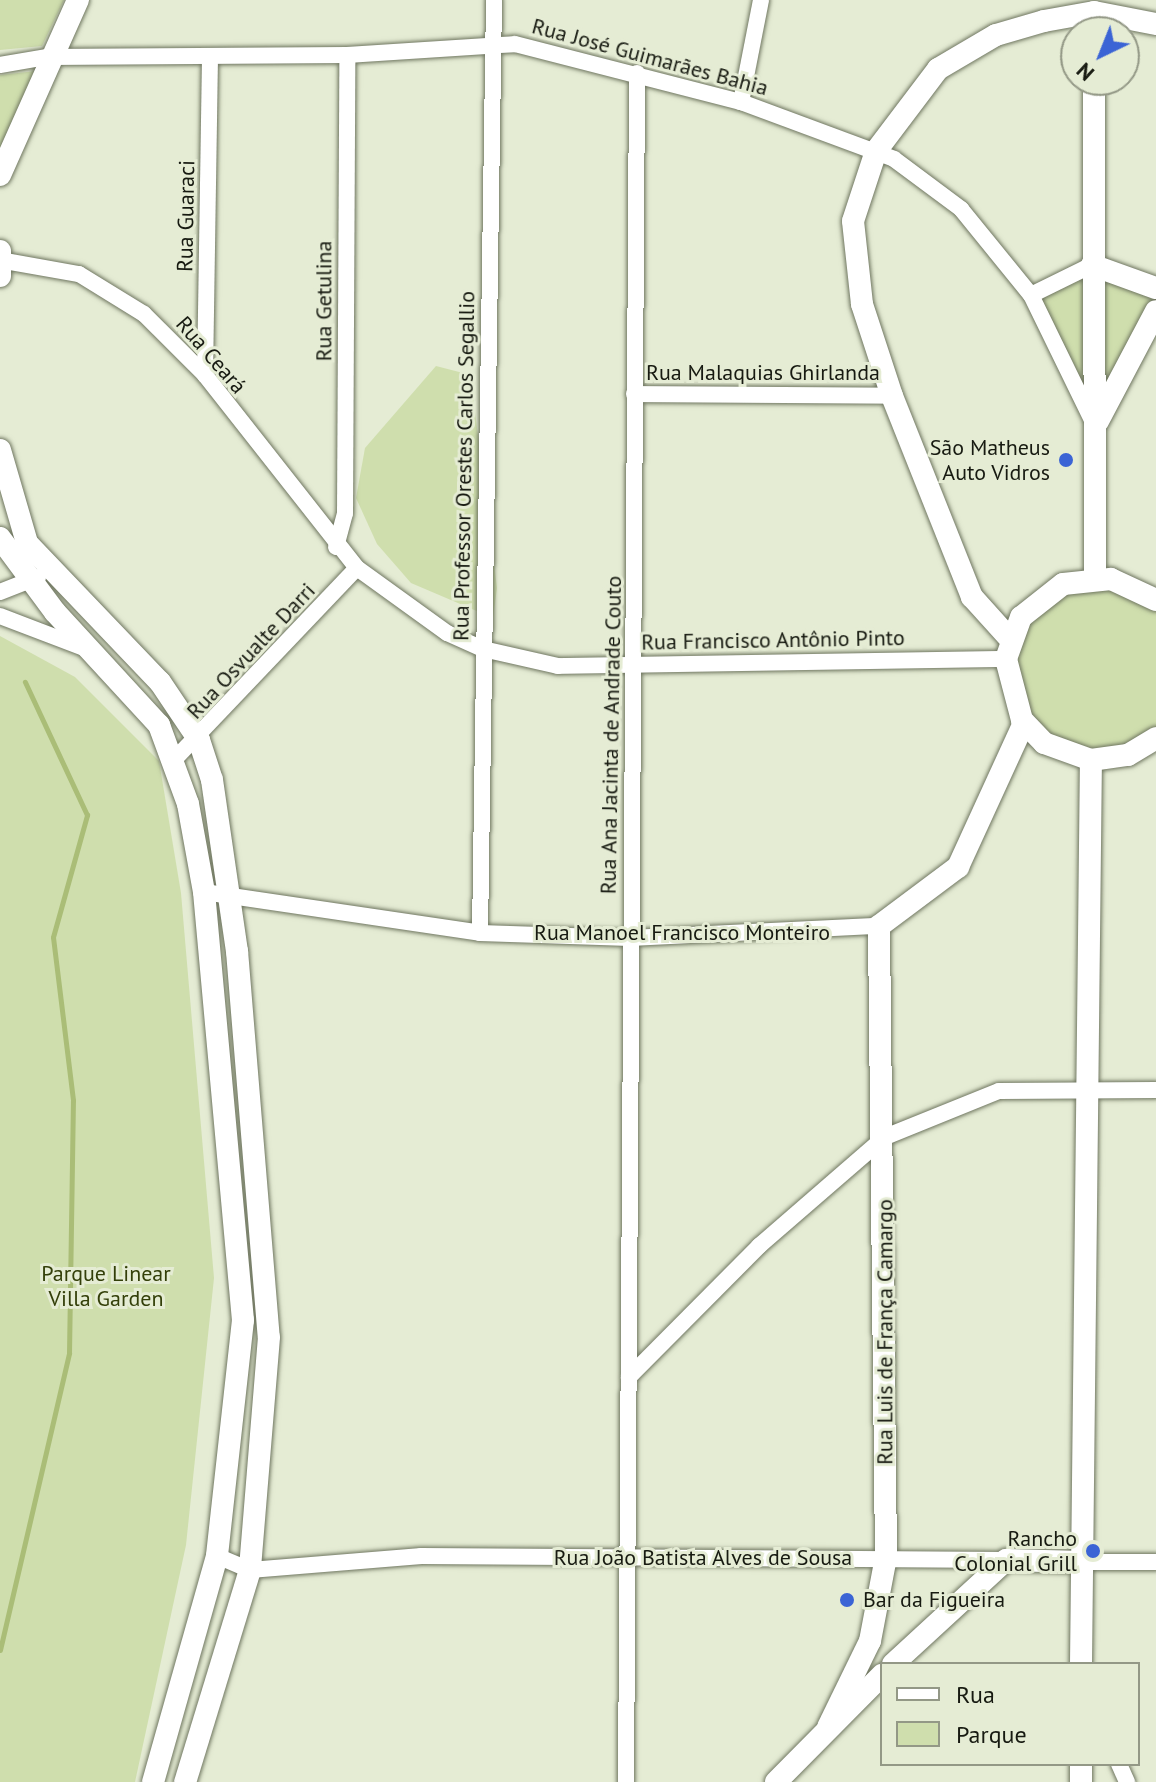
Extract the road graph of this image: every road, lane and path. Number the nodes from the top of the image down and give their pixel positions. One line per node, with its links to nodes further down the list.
1 (78, 0): 8 (street)
2 (494, 0): 6 (street, Rua Professor Orestes Carlos Segallio)
3 (761, 0): 13 (street)
4 (1094, 15): 5 (street); 14 (street)
5 (1156, 24)
6 (494, 43): 7 (street, Rua José Guimarães Bahia); 11 (street, Rua José Guimarães Bahia); 35 (street, Rua Professor Orestes Carlos Segallio)
7 (347, 55): 9 (street, Rua José Guimarães Bahia); 27 (street, Rua Getulina)
8 (47, 57): 9 (street, Rua José Guimarães Bahia); 10 (street, Rua José Guimarães Bahia); 15 (street)
9 (210, 58): 21 (street, Rua Guaraci)
10 (0, 65)
11 (637, 73): 13 (street, Rua José Guimarães Bahia); 22 (street, Rua Ana Jacinta de Andrade Couto)
12 (1094, 96): 17 (street)
13 (741, 102): 14 (street, Rua José Guimarães Bahia)
14 (876, 151): 19 (street, Rua José Guimarães Bahia); 23 (street)
15 (0, 175)
16 (2, 263): 21 (street, Rua Ceará)
17 (1092, 265): 18 (street); 19 (street); 24 (street)
18 (1156, 288)
19 (1031, 295): 24 (street, Rua José Guimarães Bahia)
20 (1156, 311): 24 (street)
21 (205, 375): 27 (street, Rua Ceará)
22 (634, 394): 23 (street, Rua Malaquias Ghirlanda); 38 (street, Rua Ana Jacinta de Andrade Couto)
23 (892, 396): 36 (street)
24 (1095, 426): 30 (street)
25 (1, 459): 29 (street)
26 (0, 538): 31 (street)
27 (336, 547): 28 (street, Rua Francisco Antônio Pinto)
28 (357, 568): 35 (street, Rua Francisco Antônio Pinto); 41 (street, Rua Osvualte Darri)
29 (51, 571): 31 (street); 41 (street)
30 (1095, 577): 33 (street); 36 (street)
31 (28, 581): 32 (street); 37 (street)
32 (0, 592)
33 (1154, 595)
34 (0, 616): 37 (street)
35 (483, 649): 38 (street, Rua Francisco Antônio Pinto); 47 (street, Rua Professor Orestes Carlos Segallio)
36 (1008, 649): 38 (street, Rua Francisco Antônio Pinto); 39 (street)
37 (102, 655): 42 (street)
38 (636, 664): 48 (street, Rua Ana Jacinta de Andrade Couto)
39 (1024, 723): 43 (street); 46 (street)
40 (1156, 738): 43 (street)
41 (199, 740): 42 (street, Rua Osvualte Darri); 45 (street)
42 (174, 760): 44 (street)
43 (1091, 760): 49 (street)
44 (204, 892): 45 (street, Rua Manoel Francisco Monteiro); 53 (street)
45 (228, 892): 47 (street, Rua Manoel Francisco Monteiro); 59 (street)
46 (879, 926): 48 (street, Rua Manoel Francisco Monteiro); 51 (street, Rua Luis de França Camargo)
47 (480, 933): 48 (street, Rua Manoel Francisco Monteiro)
48 (630, 938): 52 (street, Rua Ana Jacinta de Andrade Couto)
49 (1086, 1089): 50 (street); 51 (street); 57 (street)
50 (1156, 1090)
51 (885, 1137): 52 (street); 54 (street, Rua Luis de França Camargo)
52 (629, 1377): 56 (street, Rua Ana Jacinta de Andrade Couto)
53 (217, 1556): 59 (street); 64 (street)
54 (886, 1557): 55 (street, Rua João Batista Alves de Sousa); 56 (street, Rua João Batista Alves de Sousa); 63 (street, Rua Luis de França Camargo)
55 (1006, 1560): 57 (street, Rua João Batista Alves de Sousa); 60 (street)
56 (630, 1561): 59 (street, Rua João Batista Alves de Sousa); 66 (street, Rua Ana Jacinta de Andrade Couto)
57 (1083, 1562): 58 (street, Rua João Batista Alves de Sousa); 61 (street)
58 (1156, 1562)
59 (250, 1570): 65 (street)
60 (895, 1662)
61 (1081, 1662)
62 (880, 1677): 63 (street)
63 (828, 1727): 67 (street)
64 (153, 1782)
65 (185, 1782)
66 (626, 1782)
67 (776, 1782)

